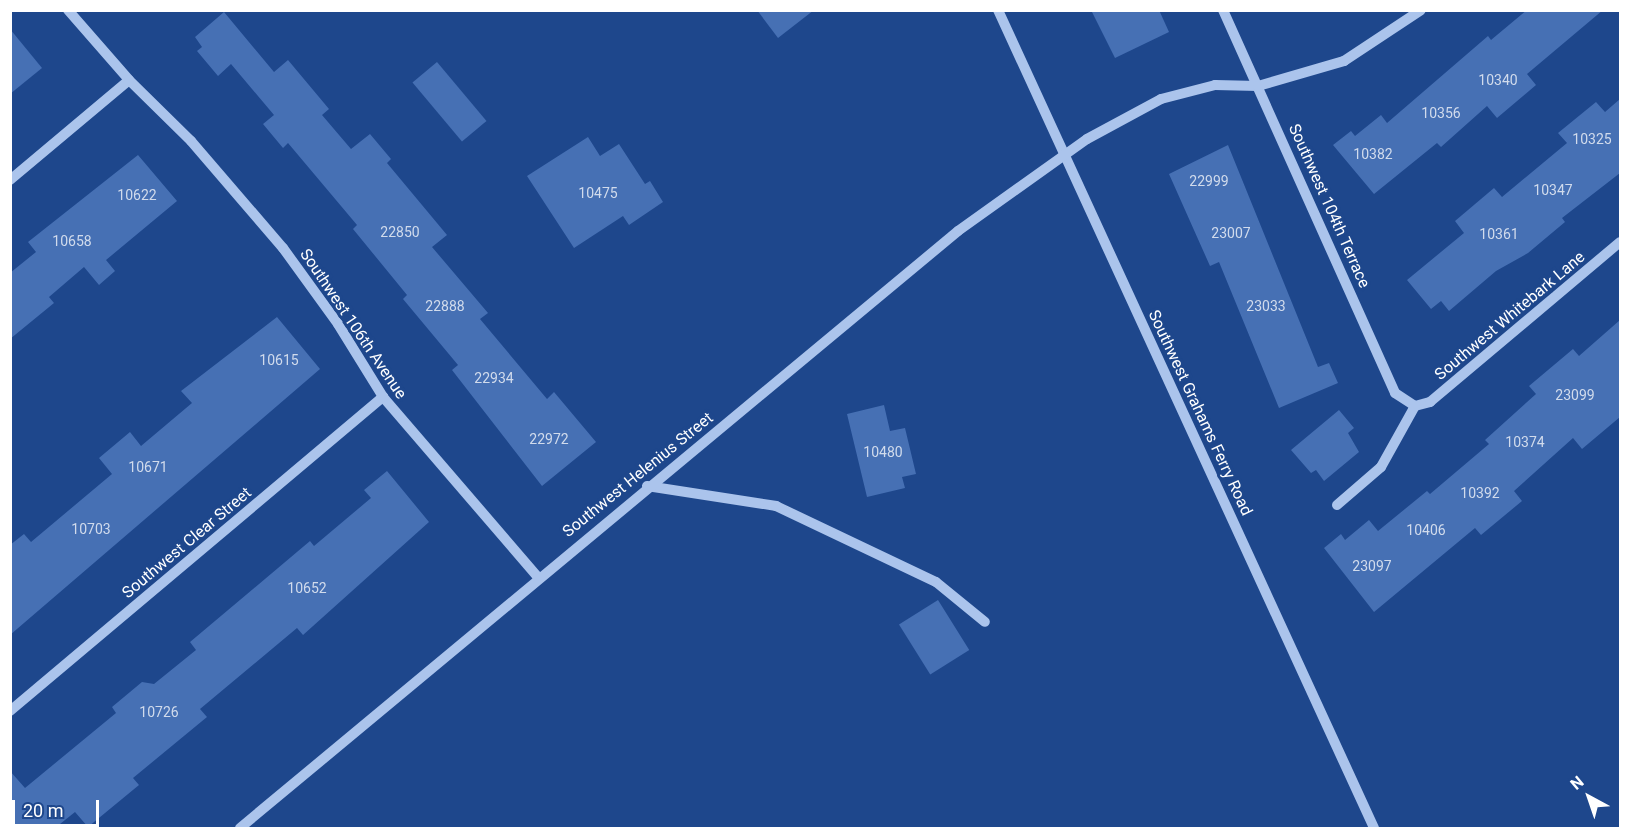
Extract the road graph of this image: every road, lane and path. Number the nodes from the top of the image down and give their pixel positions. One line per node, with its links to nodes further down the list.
1 (68, 10): 5 (street, Southwest 106th Avenue)
2 (998, 10): 7 (street, Southwest Grahams Ferry Road)
3 (1223, 10): 6 (street, Southwest 104th Terrace)
4 (1421, 10): 6 (street, Southwest Helenius Street)
5 (129, 80): 8 (street); 10 (street, Southwest 106th Avenue)
6 (1258, 86): 7 (street, Southwest Helenius Street); 11 (street, Southwest 104th Terrace)
7 (1065, 156): 12 (street, Southwest Helenius Street); 18 (street, Southwest Grahams Ferry Road)
8 (10, 180)
9 (1620, 242): 11 (street, Southwest Whitebark Lane)
10 (383, 398): 14 (street, Southwest 106th Avenue); 16 (street, Southwest Clear Street)
11 (1415, 406): 13 (street)
12 (647, 486): 14 (street, Southwest Helenius Street); 15 (street)
13 (1337, 505)
14 (538, 577): 17 (street, Southwest Helenius Street)
15 (985, 622)
16 (10, 711)
17 (240, 828)
18 (1374, 828)

